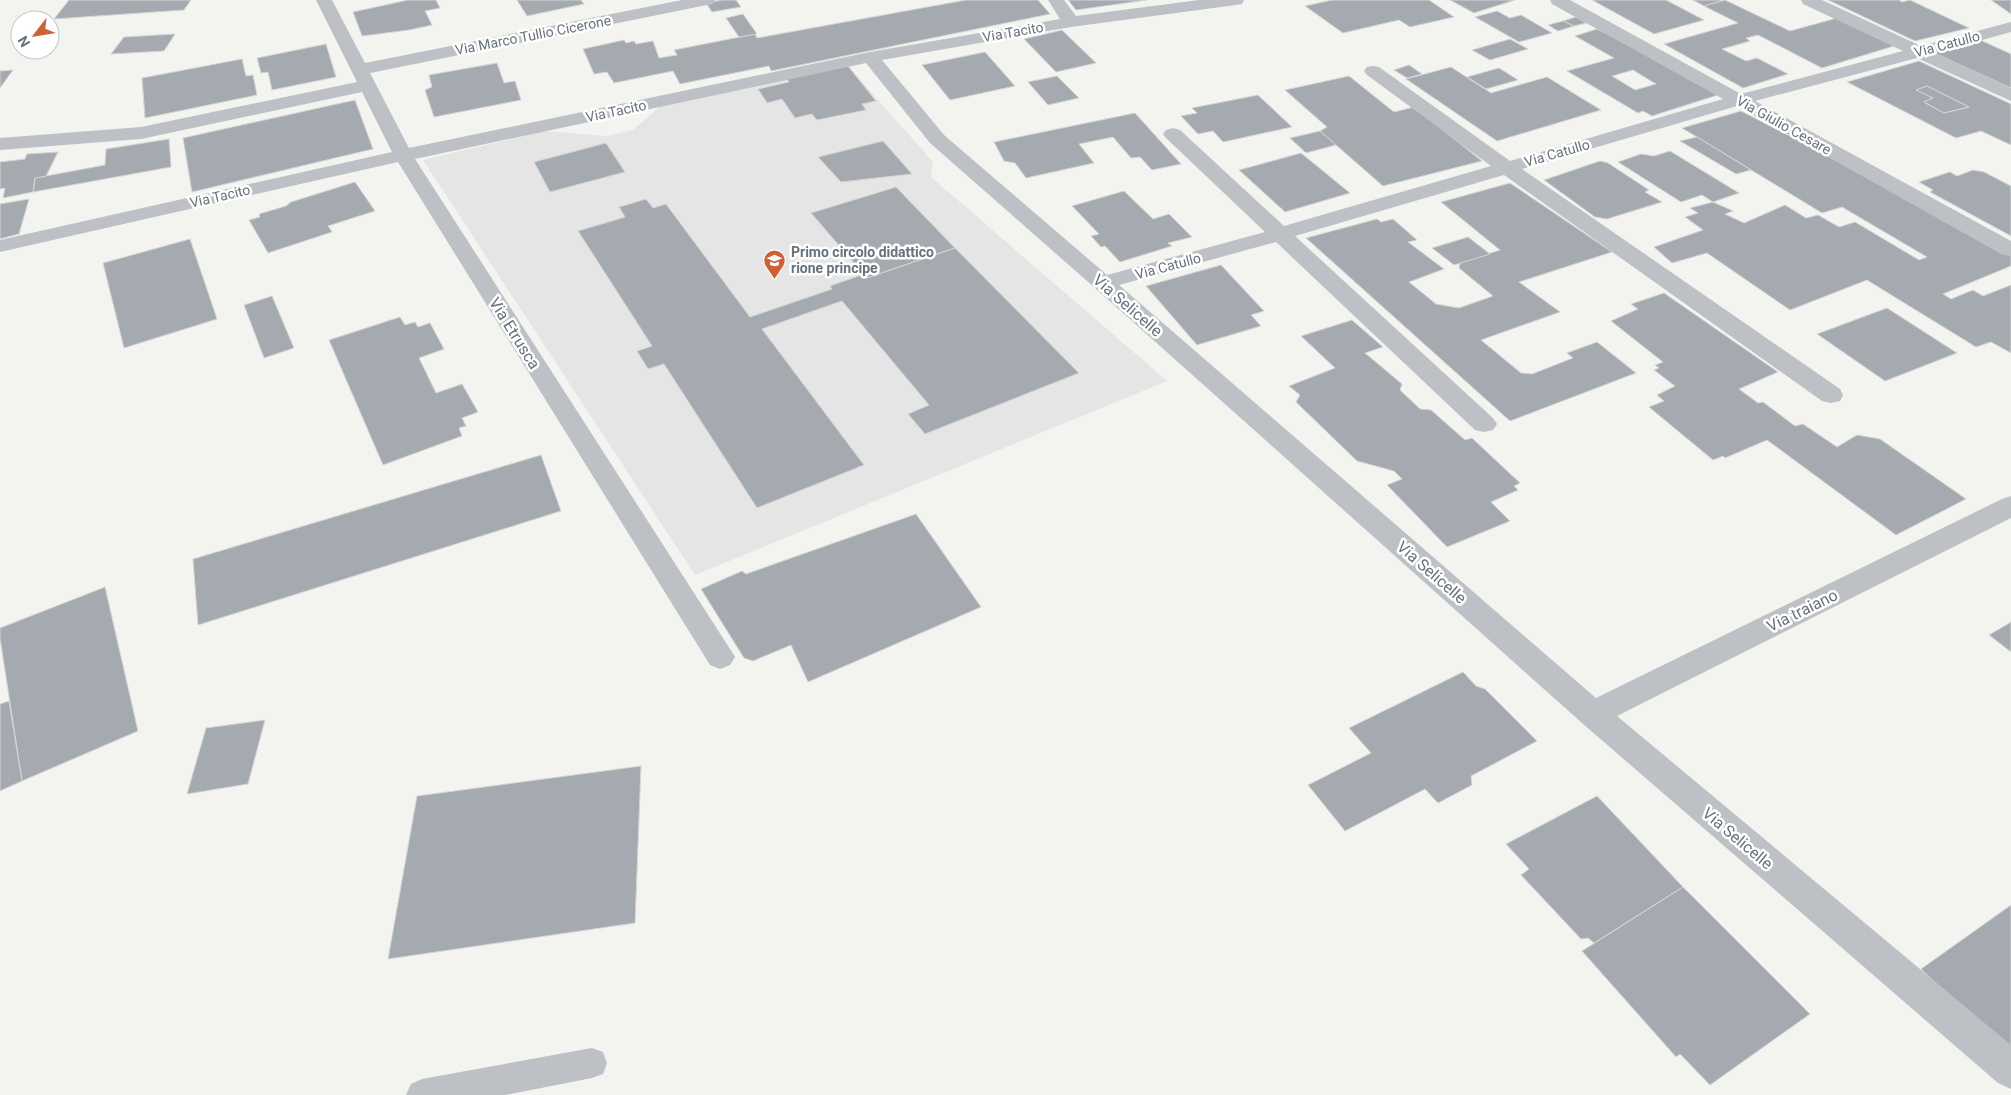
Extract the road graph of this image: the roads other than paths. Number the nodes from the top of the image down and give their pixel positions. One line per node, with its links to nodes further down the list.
1 (324, 0): 12 (street, Via Etrusca)
2 (707, 0): 12 (street, Via Marco Tullio Cicerone)
3 (1056, 0): 7 (street)
4 (1236, 0): 7 (street, Via Tacito)
5 (1558, 0): 14 (street, Via Giulio Cesare)
6 (1809, 0): 9 (street)
7 (1071, 22): 10 (street, Via Tacito)
8 (2011, 28): 9 (street, Via Catullo)
9 (1918, 51): 13 (street); 14 (street, Via Catullo)
10 (870, 57): 17 (street, Via Tacito); 22 (street, Via Selicelle)
11 (1373, 72): 18 (street)
12 (363, 77): 16 (street, Via Marco Tullio Cicerone); 17 (street, Via Etrusca)
13 (2011, 95)
14 (1738, 100): 18 (street, Via Catullo); 21 (street, Via Giulio Cesare)
15 (1172, 134): 19 (street)
16 (0, 144)
17 (403, 155): 20 (street, Via Tacito); 26 (street, Via Etrusca)
18 (1507, 168): 19 (street, Via Catullo); 23 (street)
19 (1281, 234): 22 (street, Via Catullo); 24 (street)
20 (0, 246)
21 (2011, 250)
22 (1103, 283): 27 (street, Via Selicelle)
23 (1831, 395)
24 (1484, 424)
25 (2011, 506): 27 (street, Via traiano)
26 (720, 657)
27 (1593, 714): 29 (street, Via Selicelle)
28 (592, 1063): 30 (lane)
29 (2011, 1070)
30 (422, 1095)

